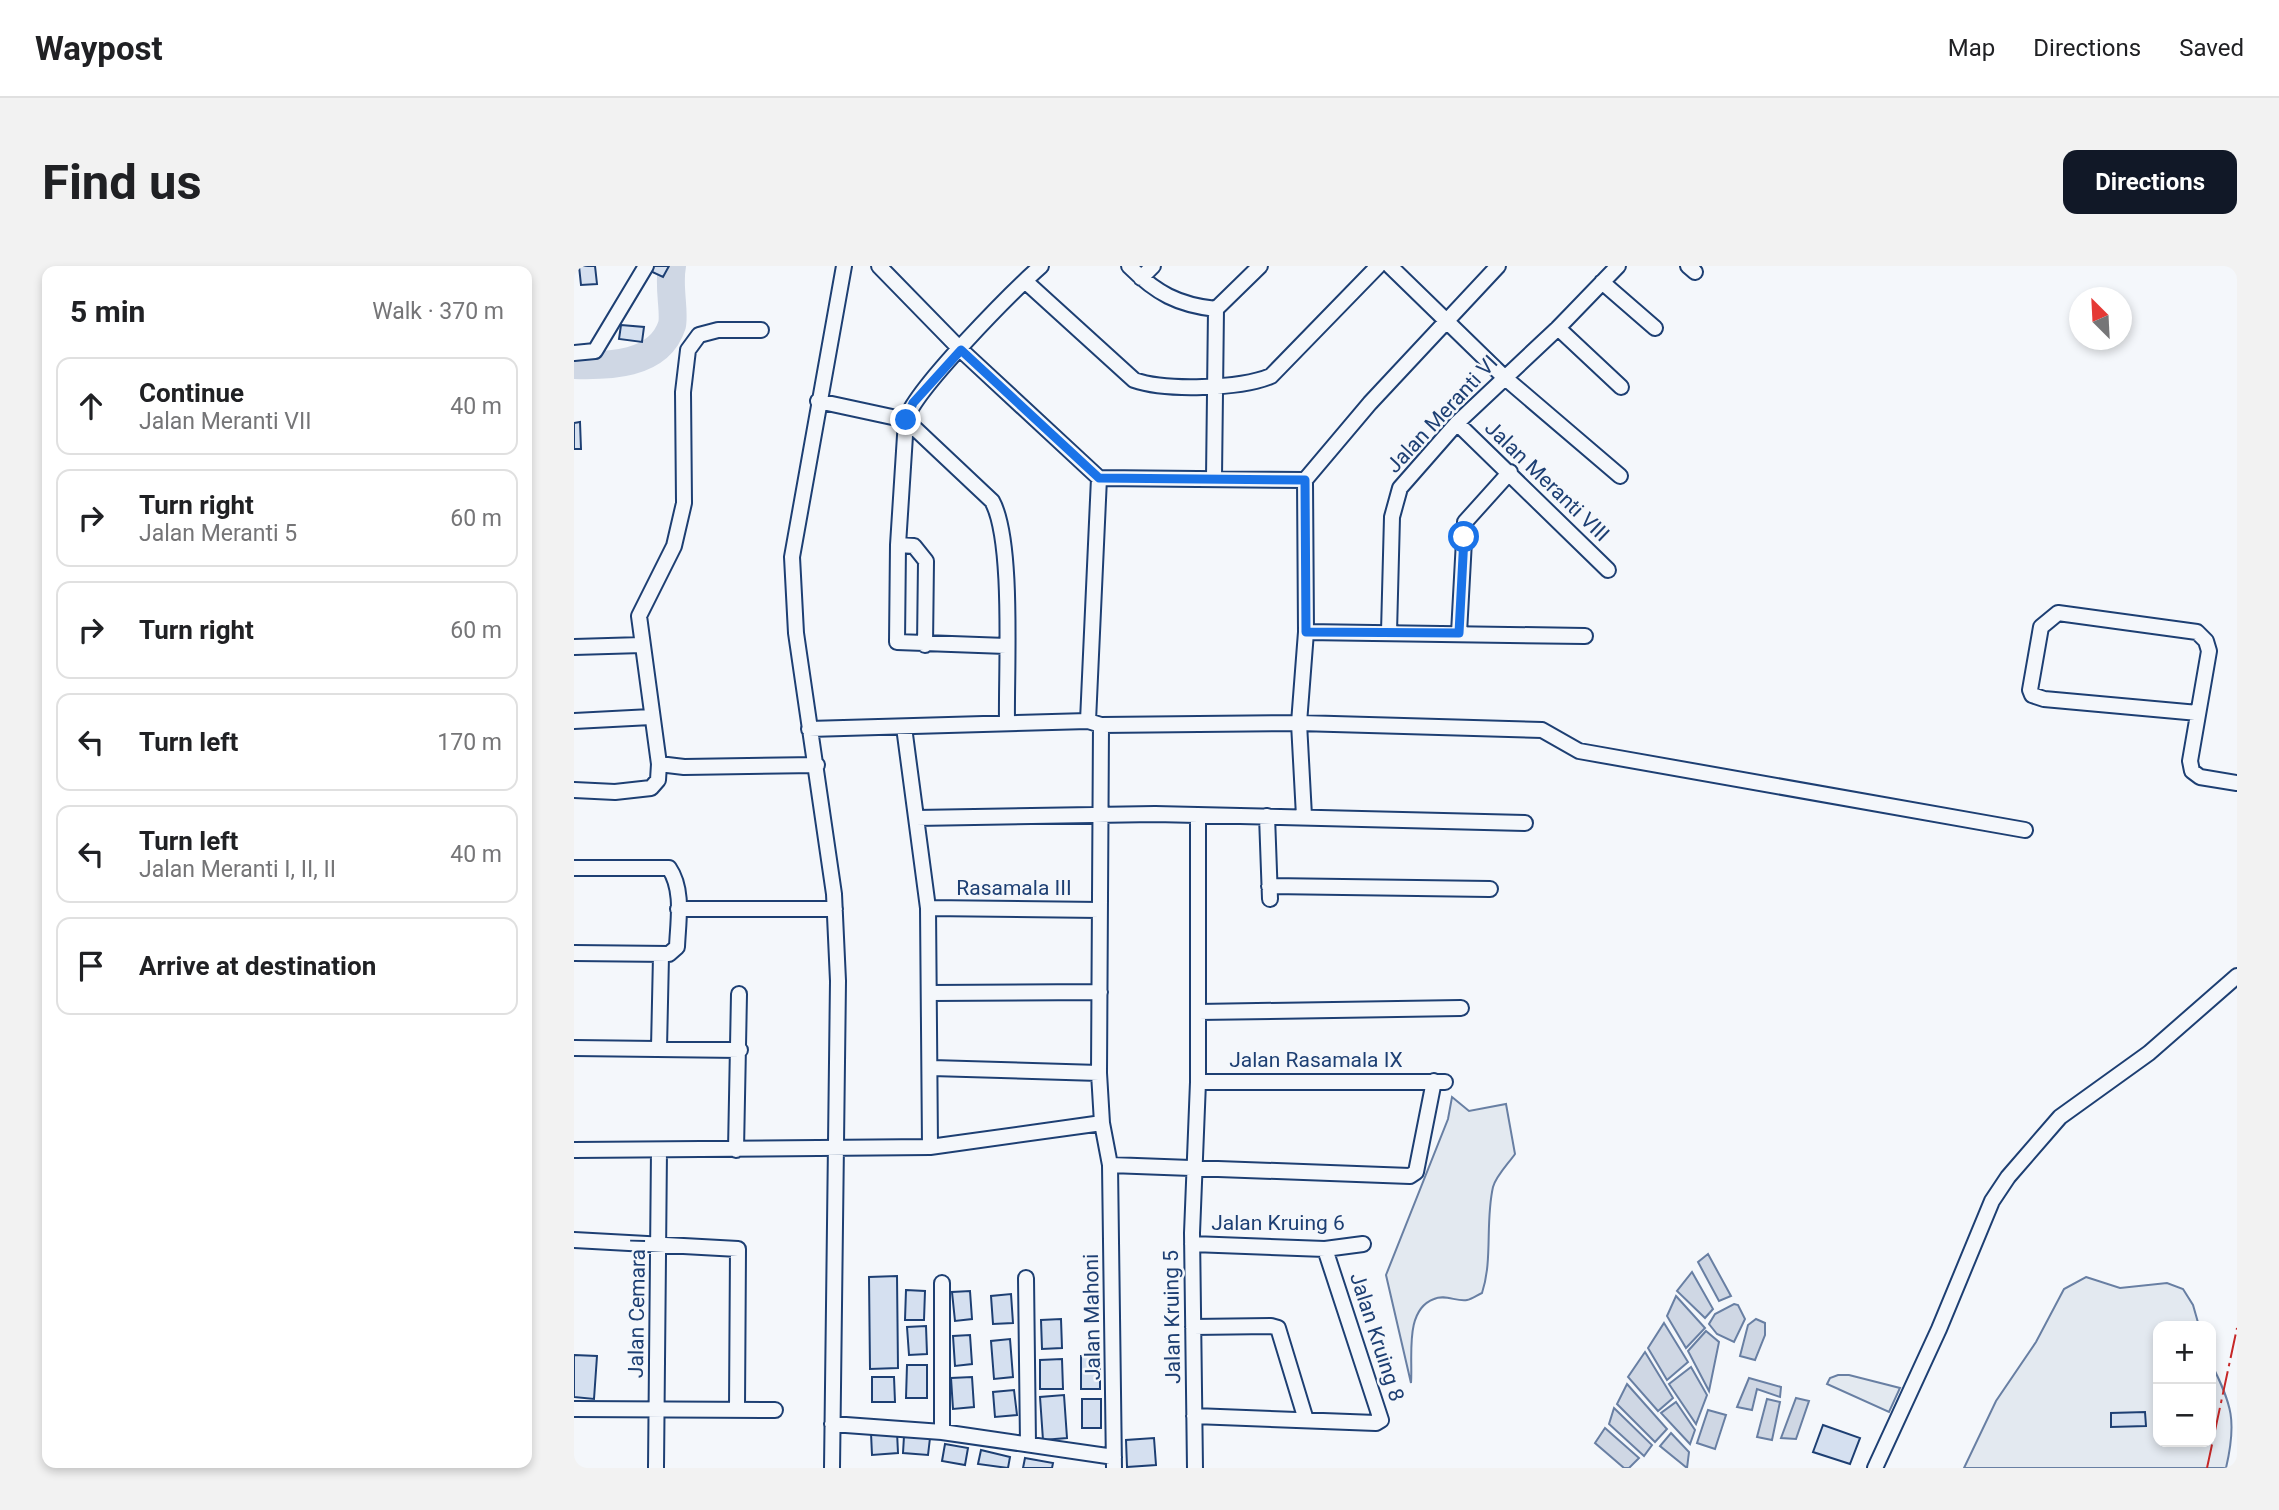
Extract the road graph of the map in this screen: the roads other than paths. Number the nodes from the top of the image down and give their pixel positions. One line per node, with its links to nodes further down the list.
1 (646, 266): 21 (street)
2 (845, 266): 25 (street)
3 (879, 266): 20 (street)
4 (1041, 266): 13 (street)
5 (1129, 266): 12 (street)
6 (1153, 266): 12 (street)
7 (1260, 266): 15 (street)
8 (1378, 266): 23 (street)
9 (1390, 266): 16 (street)
10 (1498, 266): 16 (street)
11 (1618, 266): 14 (street, Jalan Meranti VI)
12 (1141, 278): 15 (street)
13 (1025, 281): 20 (street); 23 (street)
14 (1602, 282): 17 (street, Jalan Meranti VI); 18 (street)
15 (1216, 309): 23 (street)
16 (1447, 321): 22 (street); 32 (street)
17 (1558, 328): 22 (street, Jalan Meranti VI); 24 (street)
18 (1655, 328)
19 (761, 330): 39 (street)
20 (961, 350): 26 (street); 31 (street)
21 (574, 353)
22 (1504, 377): 27 (street, Jalan Meranti VI); 29 (street)
23 (1213, 385): 30 (street)
24 (1621, 387)
25 (818, 401): 26 (street); 50 (street)
26 (906, 420): 33 (street); 41 (street)
27 (1457, 423): 28 (street, Jalan Meranti VIII); 36 (street, Jalan Meranti VI)
28 (1510, 472): 34 (street, Jalan Meranti VIII); 37 (street)
29 (1620, 476)
30 (1214, 477): 31 (street); 32 (street)
31 (1099, 478): 47 (street, Jalan Mahoni)
32 (1305, 480): 35 (street)
33 (898, 545): 40 (street); 40 (street)
34 (1608, 570)
35 (1306, 632): 36 (street); 48 (street)
36 (1390, 632): 37 (street)
37 (1459, 633): 38 (street)
38 (1585, 636)
39 (642, 645): 42 (street); 44 (street)
40 (925, 645): 41 (street)
41 (1006, 646): 46 (street)
42 (574, 647)
43 (2198, 713): 43 (street); 53 (street)
44 (651, 717): 45 (street); 51 (street)
45 (574, 721)
46 (1007, 722): 47 (street); 49 (street)
47 (1095, 723): 48 (street); 58 (street, Jalan Mahoni)
48 (1299, 723): 57 (street); 61 (street)
49 (904, 727): 50 (street); 59 (street)
50 (809, 729): 52 (street)
51 (659, 764): 52 (street); 54 (street)
52 (817, 765): 66 (street)
53 (2237, 783)
54 (574, 790)
55 (1198, 815): 56 (street); 58 (street); 75 (street, Jalan Kruing 5)
56 (1267, 816): 57 (street); 63 (street)
57 (1304, 816): 60 (street)
58 (1103, 817): 59 (street); 67 (street, Jalan Mahoni)
59 (916, 818): 64 (street)
60 (1525, 823)
61 (2025, 830)
62 (574, 868): 65 (street)
63 (1490, 889)
64 (928, 908): 67 (street, Rasamala III); 72 (street)
65 (678, 909): 66 (street); 69 (street)
66 (835, 909): 84 (street)
67 (1100, 910): 71 (street, Jalan Mahoni)
68 (574, 953): 69 (street)
69 (661, 956): 77 (street)
70 (2237, 976): 111 (street)
71 (1100, 992): 72 (street); 80 (street, Jalan Mahoni)
72 (930, 993): 79 (street)
73 (739, 995): 78 (street)
74 (1461, 1008): 75 (street)
75 (1198, 1012): 81 (street, Jalan Kruing 5)
76 (574, 1048): 77 (street)
77 (659, 1048): 78 (street)
78 (740, 1050): 87 (street)
79 (932, 1068): 80 (street); 83 (street)
80 (1099, 1073): 82 (street, Jalan Mahoni)
81 (1198, 1082): 89 (street, Jalan Kruing 5); 89 (street, Jalan Rasamala IX)
82 (1102, 1123): 83 (street); 88 (street, Jalan Mahoni)
83 (930, 1147): 84 (street)
84 (835, 1149): 87 (street); 104 (street)
85 (574, 1150): 86 (street)
86 (659, 1150): 87 (street); 93 (street, Jalan Cemara I)
87 (736, 1150)
88 (1110, 1165): 89 (street); 107 (street, Jalan Mahoni)
89 (1193, 1166): 91 (street, Jalan Kruing 5)
90 (574, 1240): 93 (street)
91 (1192, 1244): 94 (street, Jalan Kruing 6); 97 (street, Jalan Kruing 5)
92 (1363, 1244): 94 (street, Jalan Kruing 6)
93 (660, 1245): 98 (street, Jalan Cemara I); 99 (street)
94 (1325, 1249): 103 (street, Jalan Kruing 8)
95 (1026, 1278): 106 (street)
96 (942, 1283): 105 (street)
97 (1193, 1327): 102 (street, Jalan Kruing 5); 103 (street)
98 (656, 1408): 99 (street); 100 (street); 108 (street, Jalan Cemara I)
99 (737, 1408): 101 (street)
100 (574, 1409)
101 (775, 1410)
102 (1194, 1416): 103 (street, Jalan Kruing 8); 110 (street, Jalan Kruing 5)
103 (1306, 1420)
104 (832, 1424): 105 (street); 109 (street)
105 (942, 1432): 106 (street)
106 (1028, 1444): 107 (street)
107 (1114, 1462)
108 (656, 1468)
109 (832, 1468)
110 (1195, 1468)
111 (1875, 1468)

